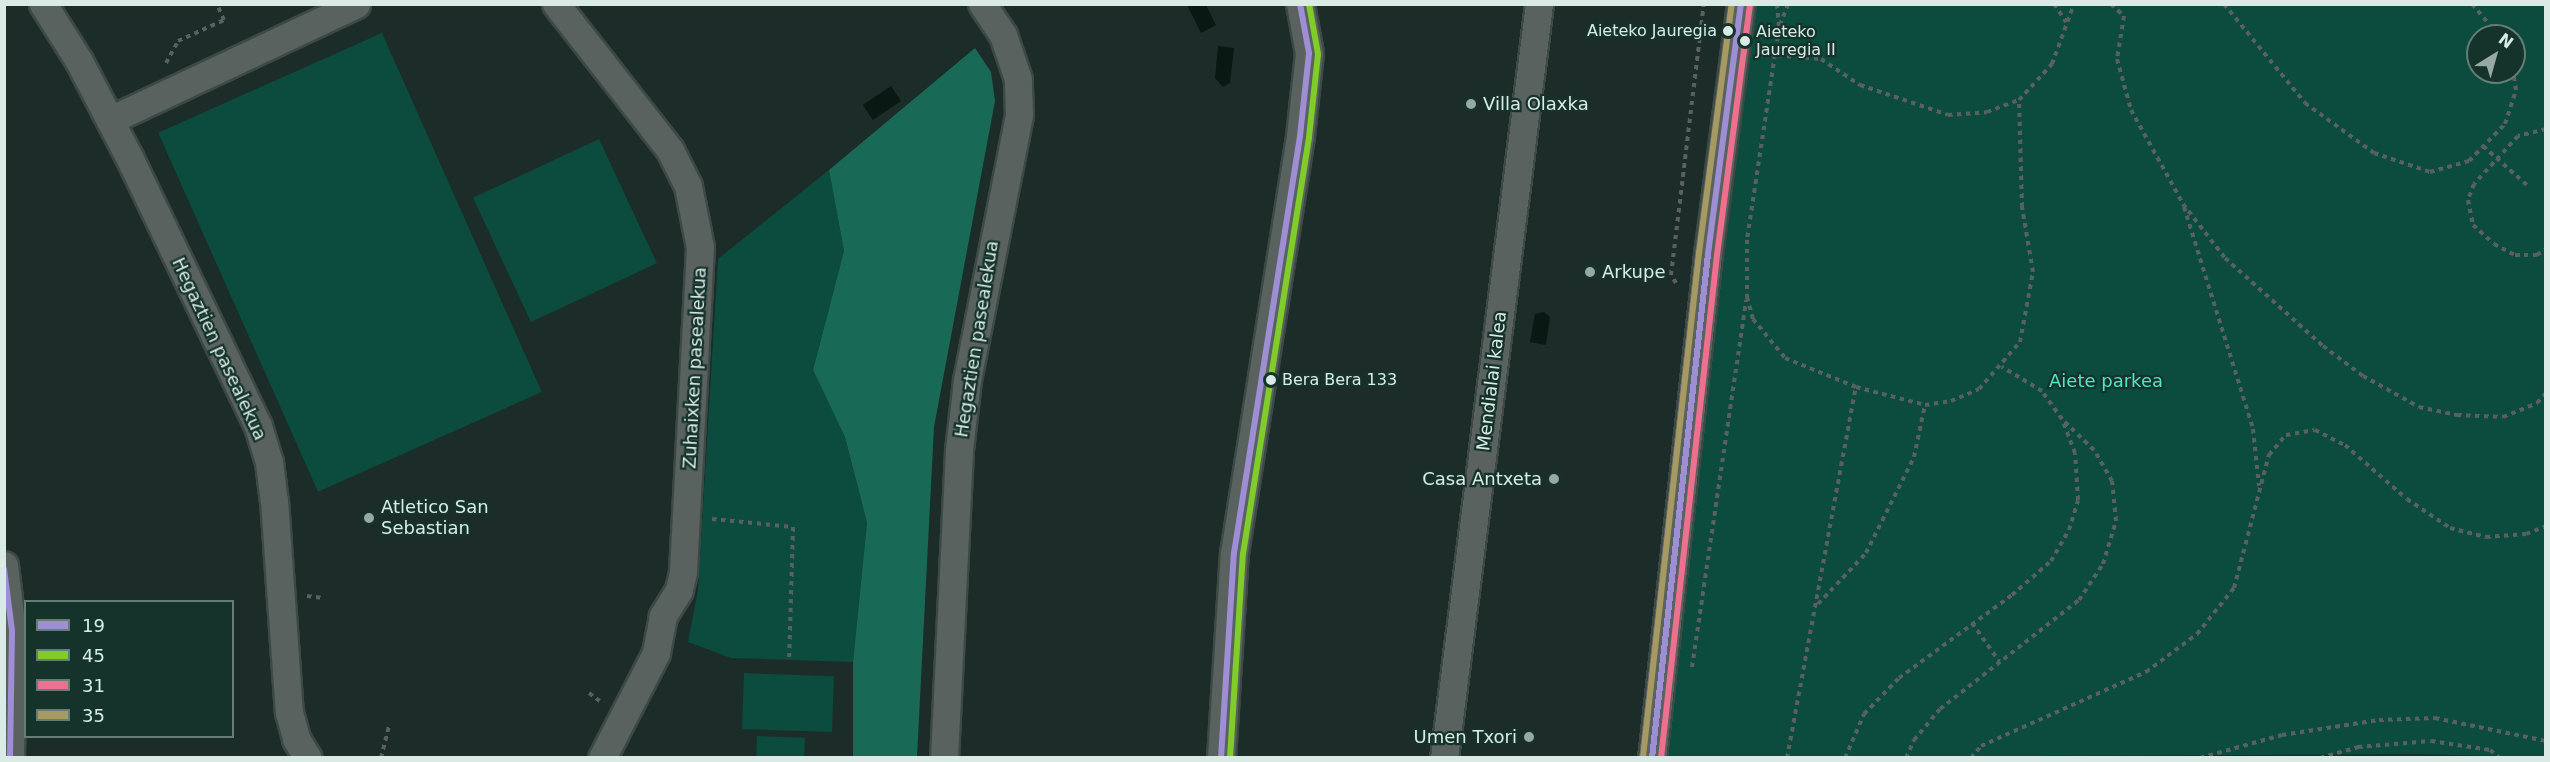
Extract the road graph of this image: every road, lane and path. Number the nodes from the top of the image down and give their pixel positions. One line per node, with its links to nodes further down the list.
1 (43, 4): 24 (street, Hegaztien pasealekua)
2 (217, 4): 22 (path)
3 (356, 4): 22 (street)
4 (556, 4): 52 (street, Zuhaixken pasealekua)
5 (981, 4): 53 (street, Hegaztien pasealekua)
6 (1300, 4): 54 (street)
7 (1539, 4): 55 (street, Mendialai kalea)
8 (1741, 4): 20 (street)
9 (1777, 4): 18 (path)
10 (1788, 4): 18 (path)
11 (2054, 4): 16 (path)
12 (2074, 4): 16 (path)
13 (2111, 4): 29 (path)
14 (2224, 4): 26 (path)
15 (2472, 4): 17 (path)
16 (2066, 22): 23 (path)
17 (2489, 24)
18 (1779, 28): 19 (path)
19 (1776, 55): 20 (path); 23 (path); 31 (path)
20 (1734, 70): 48 (street)
21 (2515, 84): 26 (path)
22 (163, 95): 24 (street)
23 (2019, 100): 32 (path)
24 (110, 120): 50 (street, Hegaztien pasealekua)
25 (2546, 129): 27 (path)
26 (2483, 146): 27 (path)
27 (2496, 158): 28 (path); 30 (path)
28 (2527, 185)
29 (2183, 204): 34 (path); 37 (path)
30 (2546, 249)
31 (1747, 297): 33 (path); 45 (path)
32 (2002, 367): 35 (path); 36 (path)
33 (1856, 387): 35 (path); 41 (path)
34 (2546, 393)
35 (1925, 405): 41 (path)
36 (2062, 419): 42 (path); 44 (path)
37 (2259, 488): 39 (path); 59 (path)
38 (703, 518): 43 (path)
39 (2546, 526)
40 (4, 566): 49 (street)
41 (1817, 605): 56 (path)
42 (1972, 623): 44 (path); 57 (path)
43 (789, 660)
44 (2000, 661): 58 (path)
45 (1691, 674)
46 (389, 726): 51 (path)
47 (2546, 741): 60 (path)
48 (1649, 752)
49 (10, 758)
50 (308, 758)
51 (381, 758)
52 (602, 758)
53 (944, 758)
54 (1221, 758)
55 (1444, 758)
56 (1787, 758)
57 (1845, 758)
58 (1906, 758)
59 (1971, 758)
60 (2200, 758)
61 (2320, 758): 62 (path)
62 (2500, 758)

